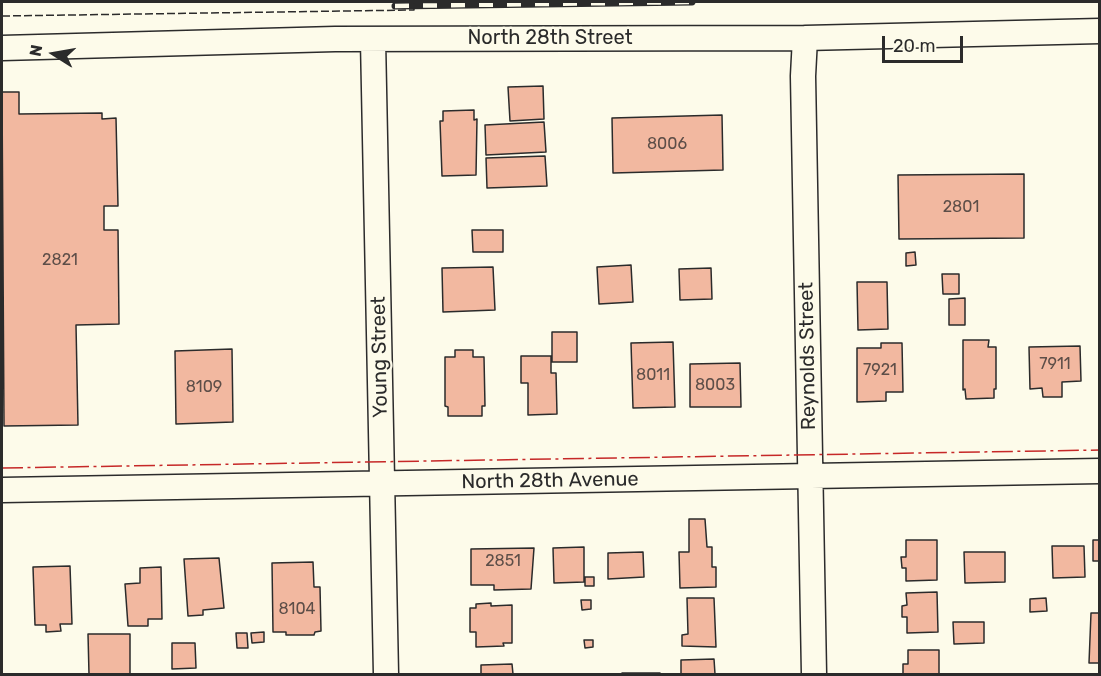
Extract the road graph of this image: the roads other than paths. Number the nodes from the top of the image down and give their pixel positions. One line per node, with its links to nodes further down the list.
1 (1100, 31): 2 (street, North 28th Street)
2 (806, 38): 3 (street, North 28th Street); 6 (street, Reynolds Street)
3 (373, 39): 4 (street, North 28th Street); 7 (street, Young Street)
4 (2, 48)
5 (1100, 471): 6 (street, North 28th Avenue)
6 (810, 476): 7 (street, North 28th Avenue); 10 (street, Reynolds Street)
7 (383, 483): 8 (street, North 28th Avenue); 9 (street, Young Street)
8 (2, 490)
9 (386, 675)
10 (814, 675)

